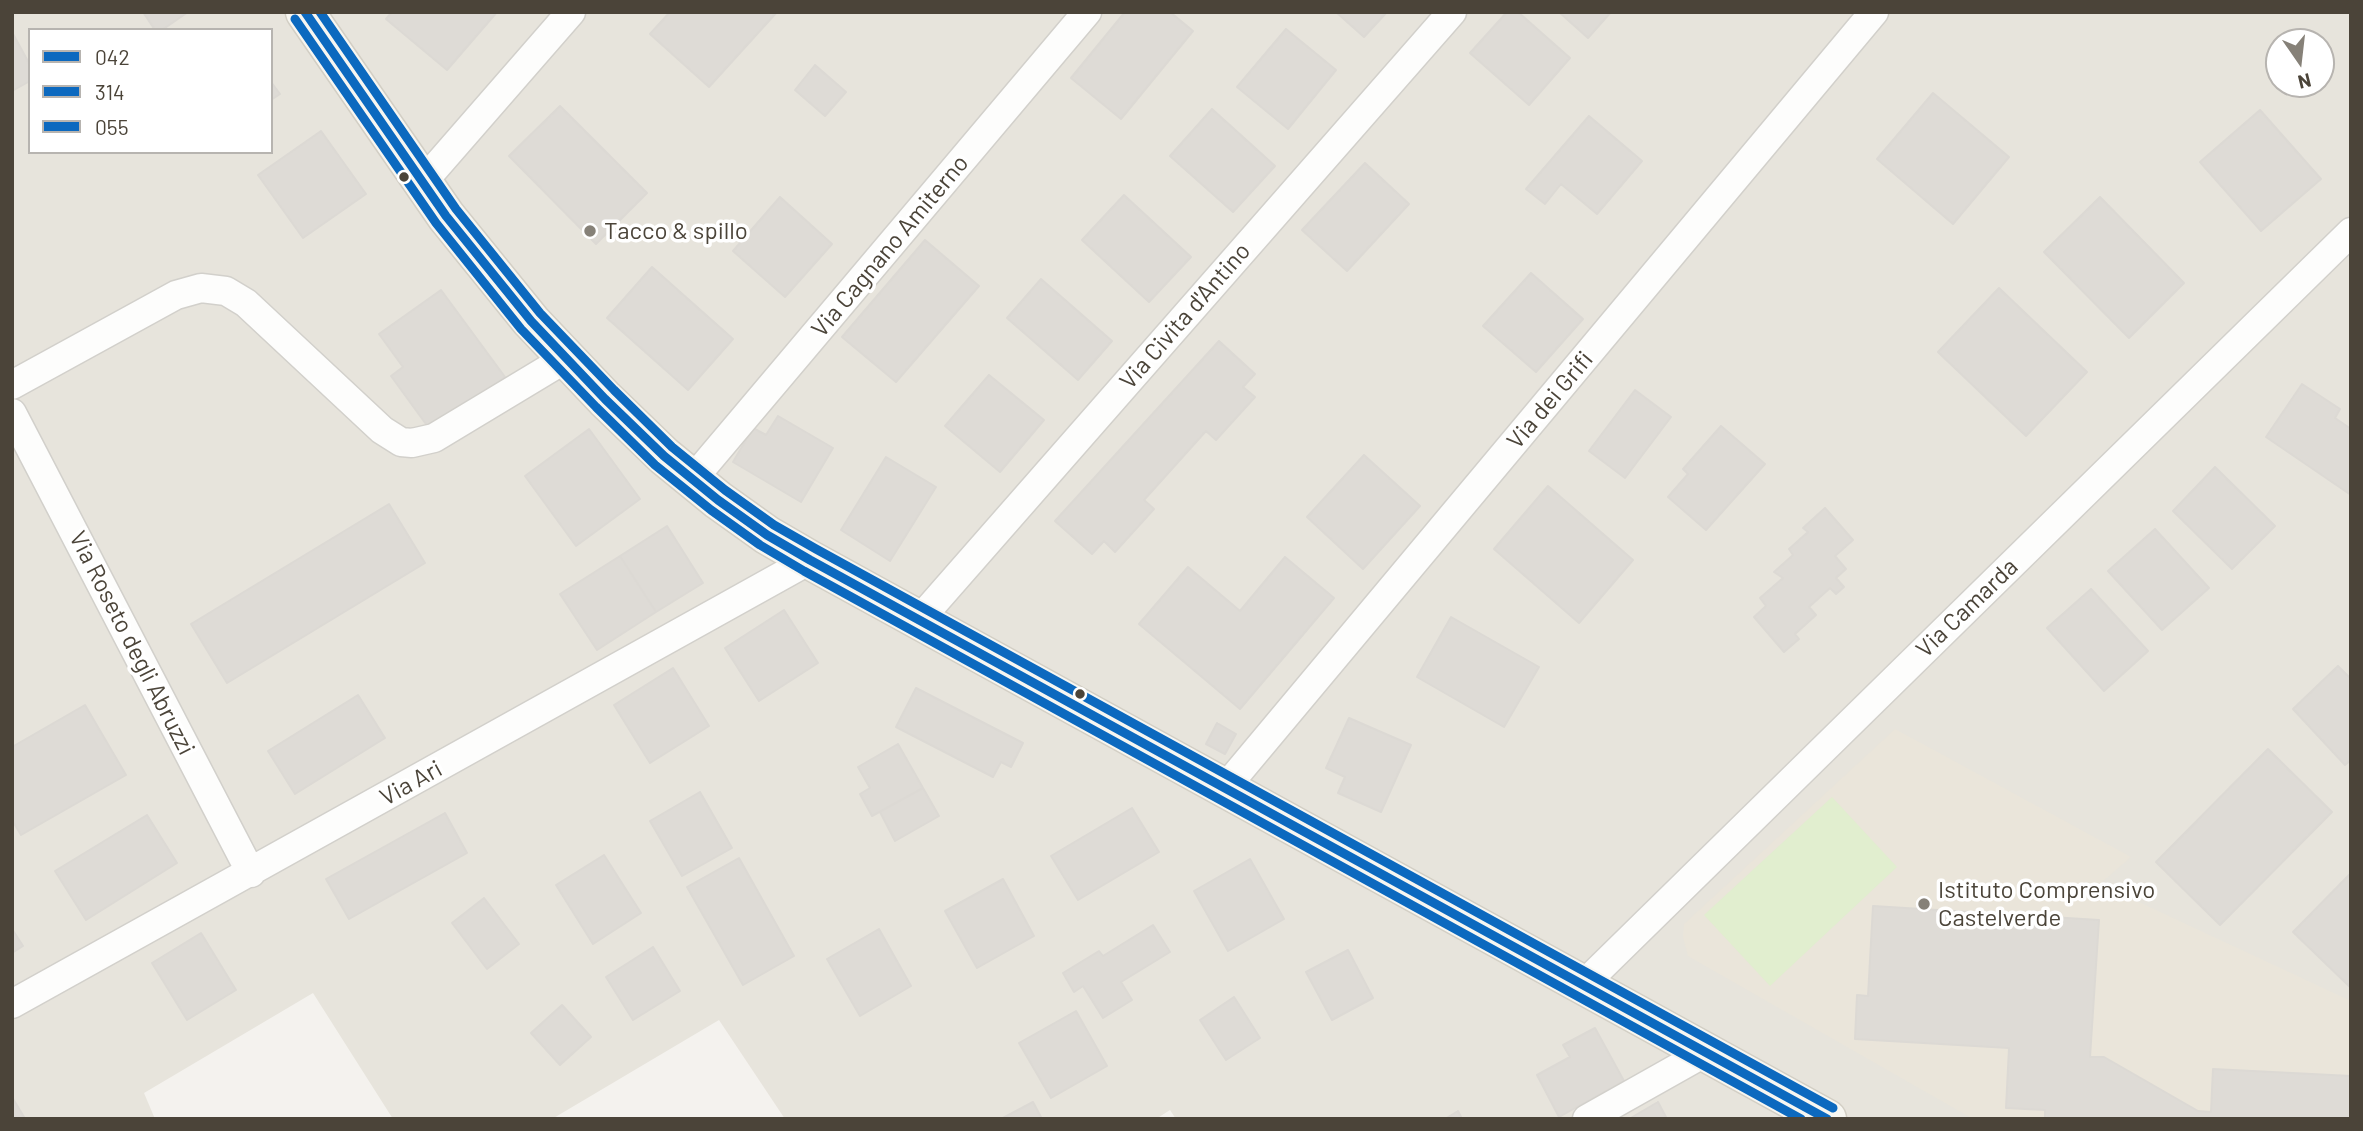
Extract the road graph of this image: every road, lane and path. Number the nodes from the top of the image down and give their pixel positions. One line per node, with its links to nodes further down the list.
1 (305, 12): 6 (street)
2 (571, 12): 6 (street)
3 (1087, 12): 11 (street, Via Cagnano Amiterno)
4 (1452, 12): 13 (street, Via Civita d'Antino)
5 (1874, 12): 14 (street, Via dei Grifi)
6 (422, 183): 8 (street)
7 (2351, 232): 16 (street, Via Camarda)
8 (565, 359): 9 (street); 11 (street)
9 (12, 385)
10 (12, 413): 15 (street, Via Roseto degli Abruzzi)
11 (692, 480): 12 (street)
12 (810, 560): 13 (street); 15 (street, Via Ari)
13 (919, 620): 14 (street)
14 (1225, 788): 16 (street)
15 (251, 873): 17 (street, Via Ari)
16 (1584, 984): 18 (street)
17 (12, 1004)
18 (1706, 1052): 19 (street); 20 (street)
19 (1587, 1119)
20 (1827, 1119)

